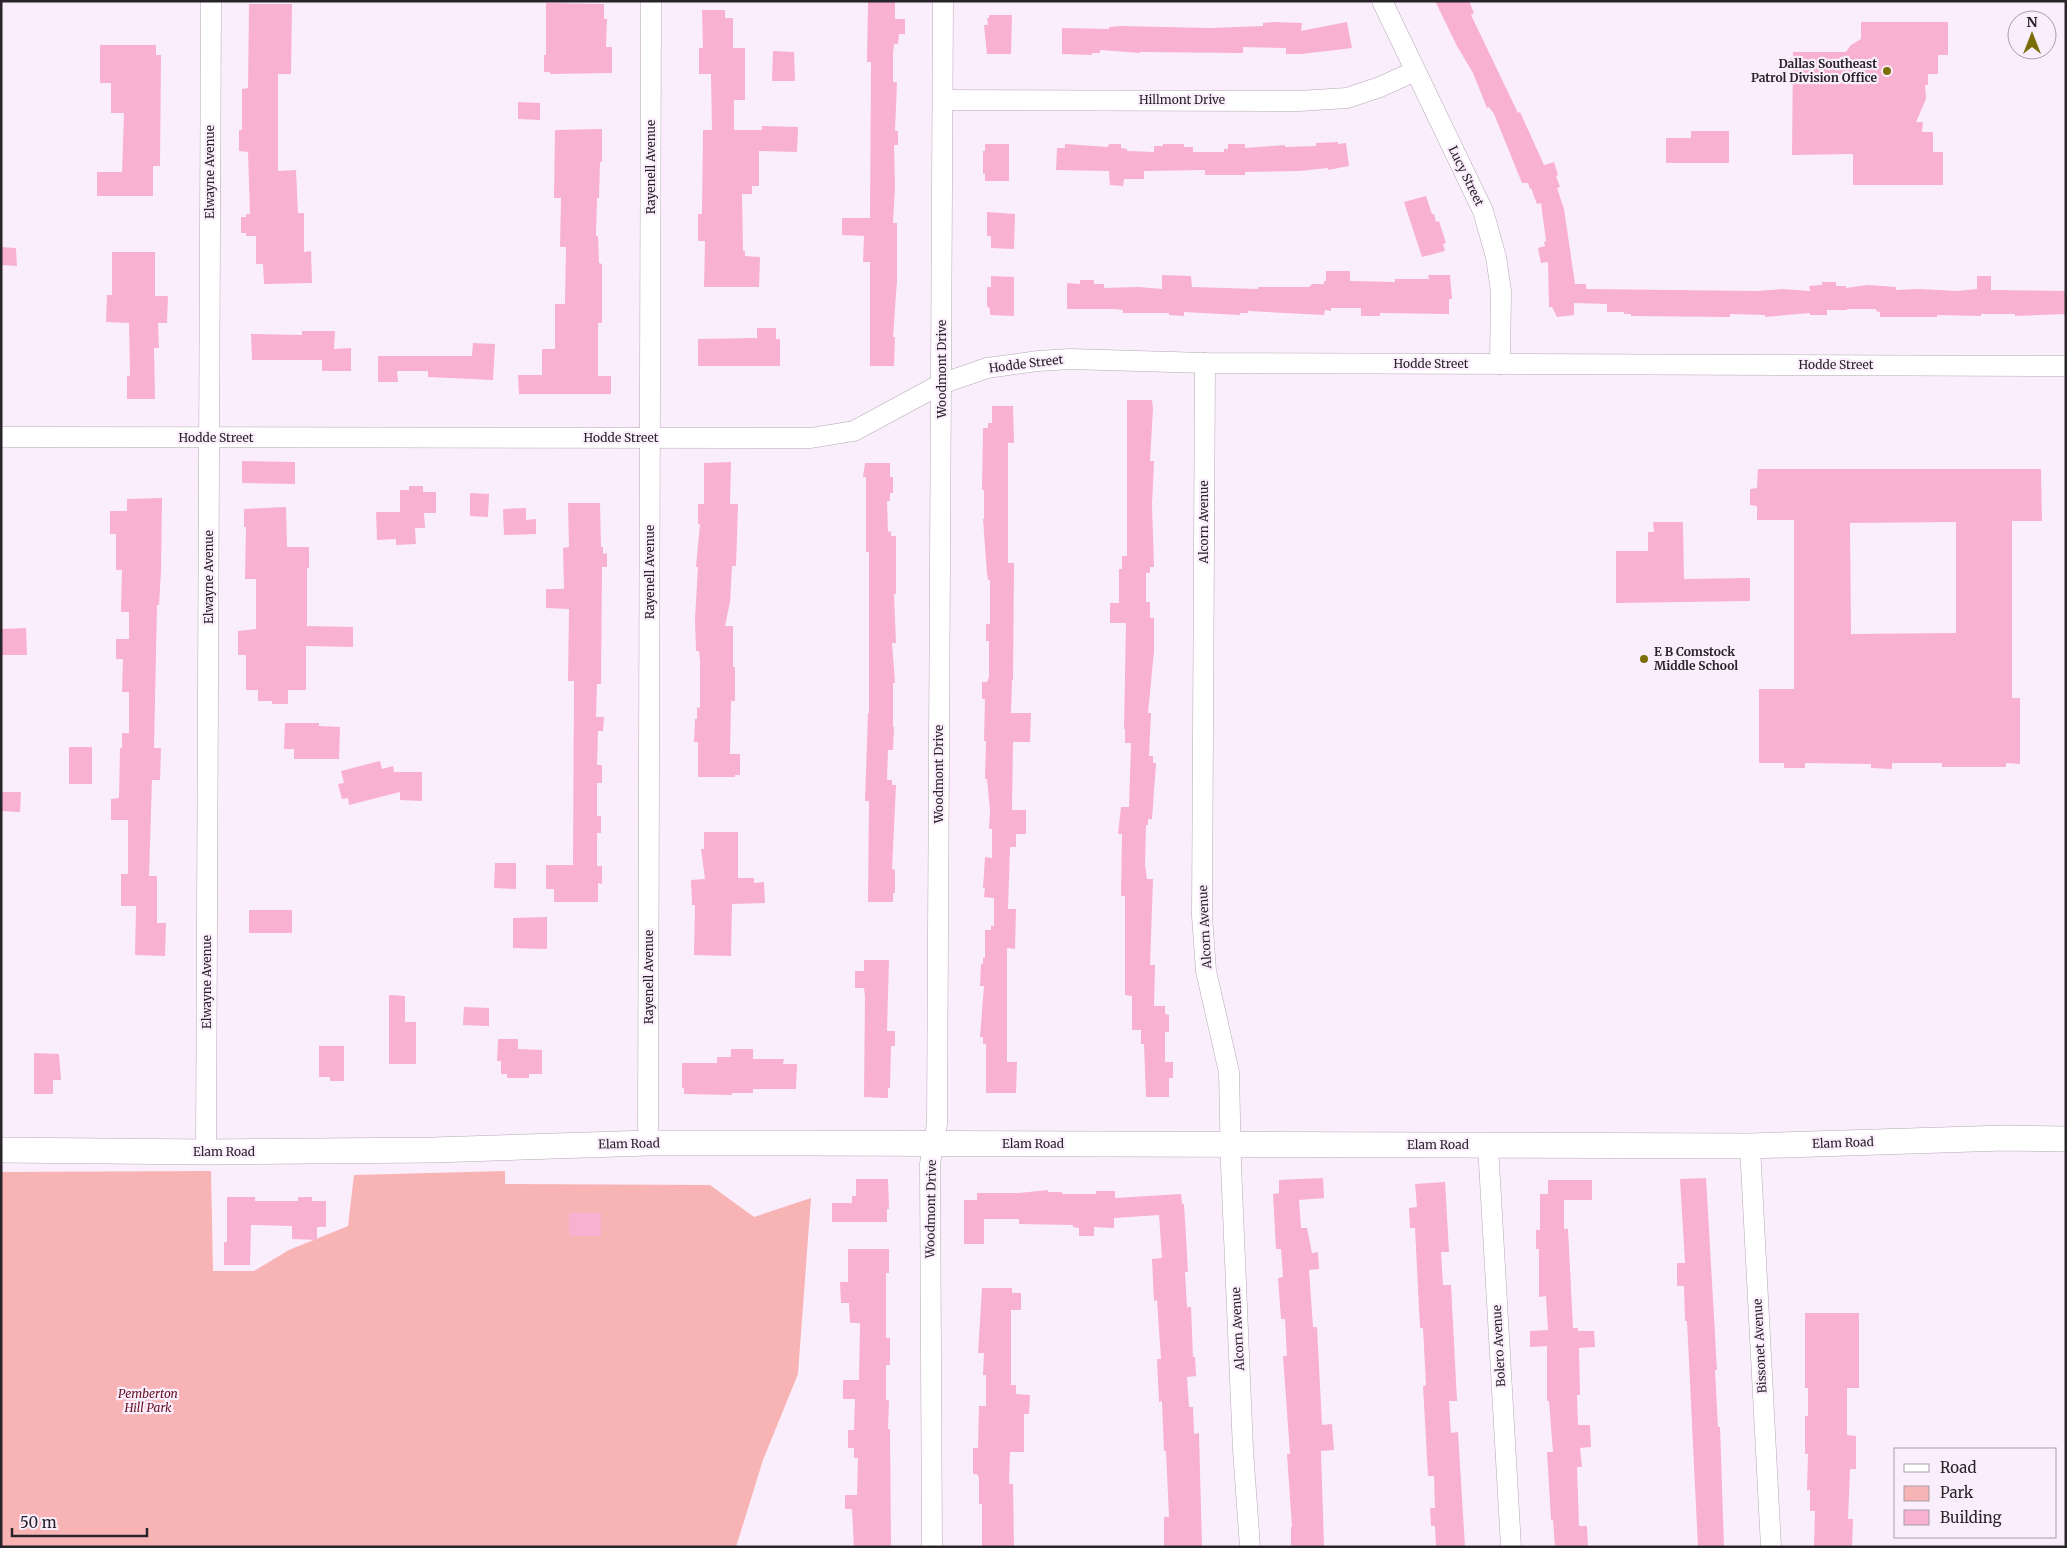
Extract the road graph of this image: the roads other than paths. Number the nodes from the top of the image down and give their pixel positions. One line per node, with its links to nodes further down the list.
1 (211, 1): 12 (street, Elwayne Avenue)
2 (651, 1): 13 (street, Rayenell Avenue)
3 (943, 1): 6 (street, Woodmont Drive)
4 (1382, 1): 5 (street, Lucy Street)
5 (1415, 71): 6 (street, Hillmont Drive); 8 (street, Lucy Street)
6 (944, 100): 10 (street, Woodmont Drive)
7 (1205, 363): 8 (street, Hodde Street); 10 (street, Hodde Street); 17 (street, Alcorn Avenue)
8 (1500, 364): 9 (street, Hodde Street)
9 (2066, 366)
10 (942, 384): 13 (street, Hodde Street); 16 (street, Woodmont Drive)
11 (1, 437): 12 (street, Hodde Street)
12 (209, 438): 13 (street, Hodde Street); 21 (street, Elwayne Avenue)
13 (651, 438): 15 (street, Rayenell Avenue)
14 (2066, 1139): 19 (street, Elam Road)
15 (648, 1143): 16 (street, Elam Road); 21 (street, Elam Road)
16 (934, 1144): 17 (street, Elam Road); 22 (street, Woodmont Drive)
17 (1231, 1144): 18 (street, Elam Road); 23 (street, Alcorn Avenue)
18 (1488, 1145): 19 (street, Elam Road); 24 (street, Bolero Avenue)
19 (1750, 1146): 25 (street, Bissonet Avenue)
20 (1, 1150): 21 (street, Elam Road)
21 (206, 1152)
22 (932, 1547)
23 (1250, 1547)
24 (1511, 1547)
25 (1771, 1547)

